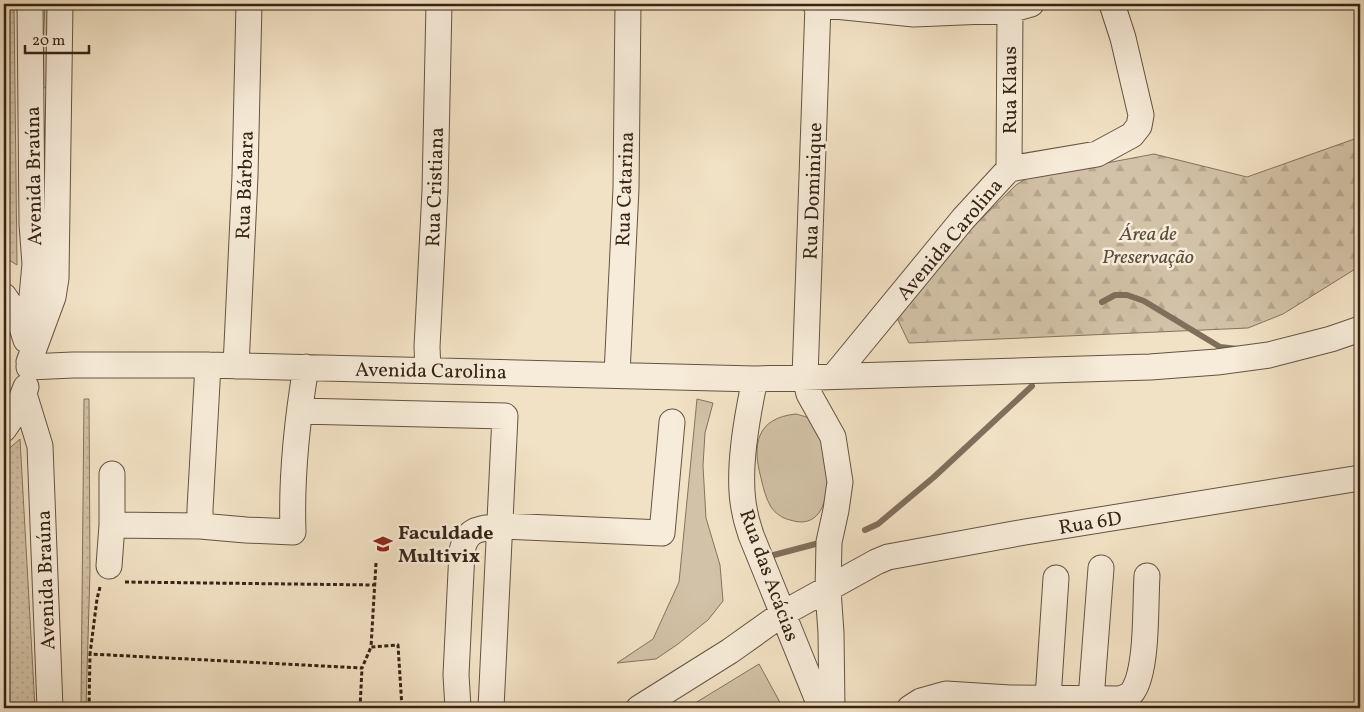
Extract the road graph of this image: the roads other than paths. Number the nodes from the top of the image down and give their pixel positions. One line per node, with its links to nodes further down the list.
1 (30, 4): 12 (street, Avenida Braúna)
2 (60, 4): 12 (street)
3 (249, 4): 14 (street, Rua Bárbara)
4 (439, 4): 16 (street, Rua Cristiana)
5 (628, 4): 17 (street, Rua Catarina)
6 (816, 4): 8 (street); 19 (street, Rua Dominique)
7 (1112, 4): 9 (street, Avenida Carolina)
8 (1021, 7): 9 (street, Rua Klaus)
9 (1009, 169): 18 (street, Avenida Carolina)
10 (4, 296): 12 (street)
11 (1360, 329): 18 (street, Avenida Carolina)
12 (28, 359): 13 (street, Avenida Carolina); 21 (street)
13 (208, 365): 14 (street, Avenida Carolina); 28 (street)
14 (236, 366): 15 (street, Avenida Carolina)
15 (306, 367): 16 (street, Avenida Carolina); 22 (street)
16 (428, 370): 17 (street, Avenida Carolina)
17 (617, 374): 20 (street, Avenida Carolina)
18 (834, 376): 19 (street, Avenida Carolina)
19 (805, 377): 20 (street, Avenida Carolina); 34 (street, Rua das Acácias)
20 (755, 379): 35 (street, Rua das Acácias)
21 (24, 394): 24 (street); 38 (street, Avenida Braúna)
22 (300, 411): 28 (street); 29 (street)
23 (672, 422): 29 (street)
24 (4, 429)
25 (112, 474): 27 (street)
26 (1360, 478): 34 (street, Rua 6D)
27 (112, 525): 28 (street); 31 (street)
28 (200, 526)
29 (500, 526): 39 (street); 40 (street)
30 (1101, 568): 37 (street)
31 (110, 576)
32 (1147, 576): 37 (street)
33 (1056, 578): 36 (street)
34 (828, 590): 35 (street, Rua 6D); 43 (street, Rua das Acácias)
35 (782, 614): 41 (street, Rua 6D); 42 (street, Rua das Acácias)
36 (1048, 698): 37 (street); 44 (street)
37 (1090, 698)
38 (50, 708)
39 (458, 708)
40 (491, 708)
41 (639, 708)
42 (821, 708)
43 (832, 708)
44 (910, 708)

